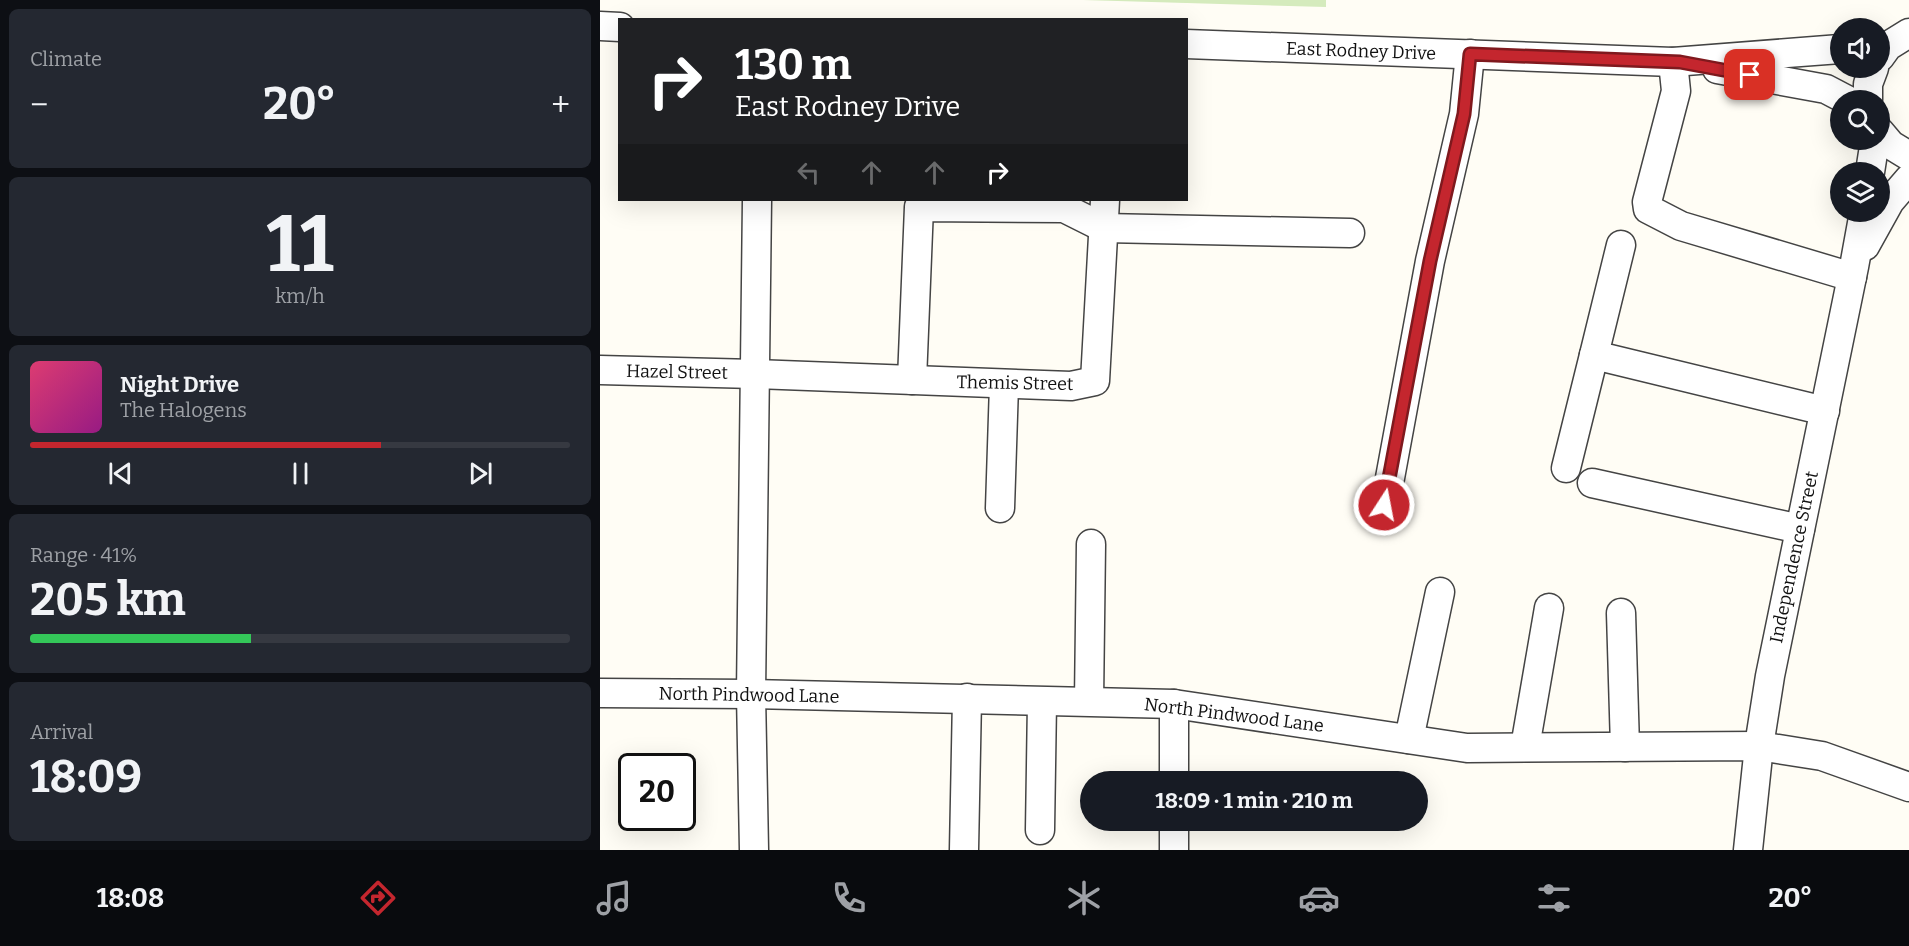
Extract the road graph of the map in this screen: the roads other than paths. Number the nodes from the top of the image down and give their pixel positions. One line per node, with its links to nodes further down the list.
1 (1188, 44): 3 (street, East Rodney Drive)
2 (1830, 50): 4 (street, East Rodney Drive)
3 (1470, 54): 4 (street, East Rodney Drive); 24 (street)
4 (1677, 62): 5 (street, East Rodney Drive); 15 (street)
5 (1830, 91)
6 (1890, 144): 7 (street)
7 (1909, 156)
8 (1909, 179): 15 (street, Independence Street)
9 (757, 201): 18 (street)
10 (1105, 201): 12 (street, Themis Street)
11 (1862, 222): 15 (street, Independence Street)
12 (1104, 228): 13 (street); 19 (street); 20 (street, Themis Street)
13 (1350, 233)
14 (1621, 246): 16 (street)
15 (1853, 272): 21 (street, Independence Street)
16 (1594, 355): 21 (street); 22 (street)
17 (600, 370): 18 (street, Hazel Street)
18 (754, 374): 19 (street, Themis Street); 32 (street)
19 (912, 380): 20 (street, Themis Street)
20 (1004, 385): 25 (street)
21 (1825, 411): 26 (street, Independence Street)
22 (1566, 468)
23 (1592, 483): 26 (street)
24 (1384, 505)
25 (1000, 508)
26 (1800, 529): 38 (street, Independence Street)
27 (1091, 544): 34 (street)
28 (1440, 592): 37 (street)
29 (1549, 608): 39 (street)
30 (1621, 613): 40 (street)
31 (600, 693): 32 (street, North Pindwood Lane)
32 (751, 694): 33 (street, North Pindwood Lane); 45 (street)
33 (967, 698): 35 (street, North Pindwood Lane); 46 (street)
34 (1089, 701): 35 (street, North Pindwood Lane); 36 (street, North Pindwood Lane)
35 (1042, 702): 43 (street)
36 (1174, 704): 37 (street, North Pindwood Lane); 41 (street)
37 (1409, 739): 39 (street, North Pindwood Lane)
38 (1759, 746): 40 (street, North Pindwood Lane); 42 (street, North Pindwood Lane); 48 (street, Independence Street)
39 (1525, 747): 40 (street, North Pindwood Lane)
40 (1625, 747)
41 (1174, 771)
42 (1909, 787)
43 (1040, 830)
44 (1174, 831): 47 (street)
45 (754, 850)
46 (964, 850)
47 (1174, 850)
48 (1748, 850)

